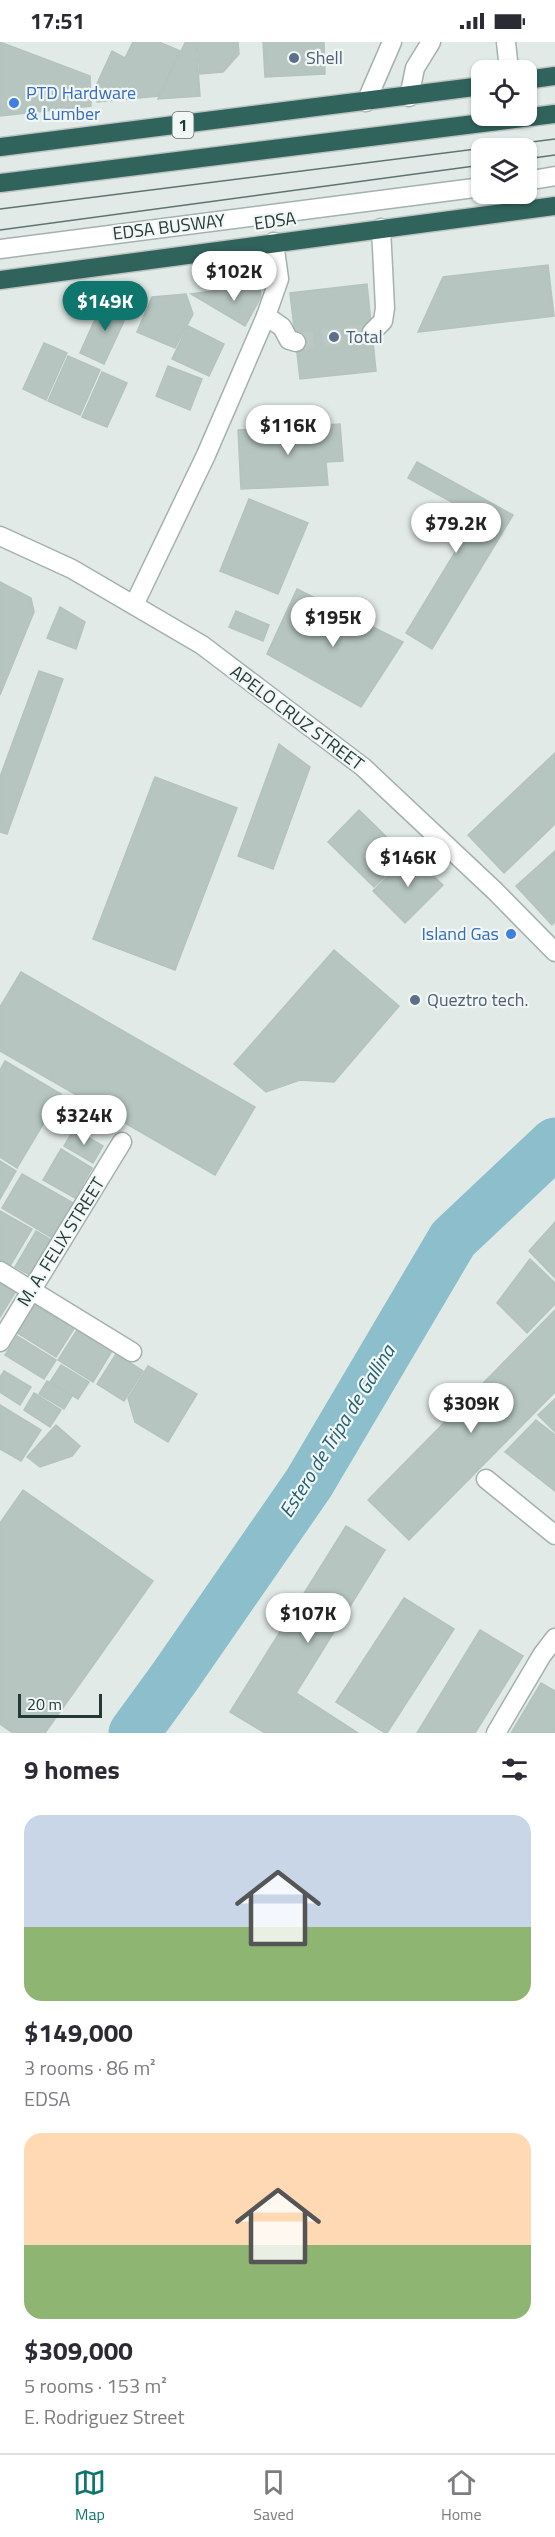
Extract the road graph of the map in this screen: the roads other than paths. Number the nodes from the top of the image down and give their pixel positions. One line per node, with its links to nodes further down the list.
1 (392, 42): 9 (street)
2 (432, 42): 8 (street)
3 (506, 42): 4 (street)
4 (508, 60)
5 (555, 76): 6 (highway)
6 (537, 78)
7 (471, 88): 8 (highway, 1)
8 (409, 97): 9 (highway, 1)
9 (366, 102): 11 (highway, 1)
10 (555, 114): 14 (highway)
11 (0, 147)
12 (555, 176): 13 (street)
13 (537, 179)
14 (0, 183)
15 (471, 188): 19 (street, EDSA BUSWAY)
16 (555, 206): 17 (highway, EDSA)
17 (381, 228): 18 (highway, EDSA); 22 (street)
18 (274, 242): 20 (highway, EDSA); 21 (street)
19 (0, 249)
20 (0, 280)
21 (266, 316): 23 (street); 25 (street)
22 (372, 332)
23 (296, 342)
24 (0, 536): 25 (street, APELO CRUZ STREET)
25 (134, 605): 26 (street, APELO CRUZ STREET)
26 (555, 952)
27 (122, 1142): 29 (street, M. A. FELIX STREET)
28 (0, 1271): 29 (street)
29 (31, 1290): 30 (street, M. A. FELIX STREET); 31 (street)
30 (0, 1342)
31 (132, 1352)
32 (486, 1479): 33 (street)
33 (555, 1535)
34 (555, 1638): 35 (street)
35 (549, 1659): 36 (street)
36 (496, 1733)

